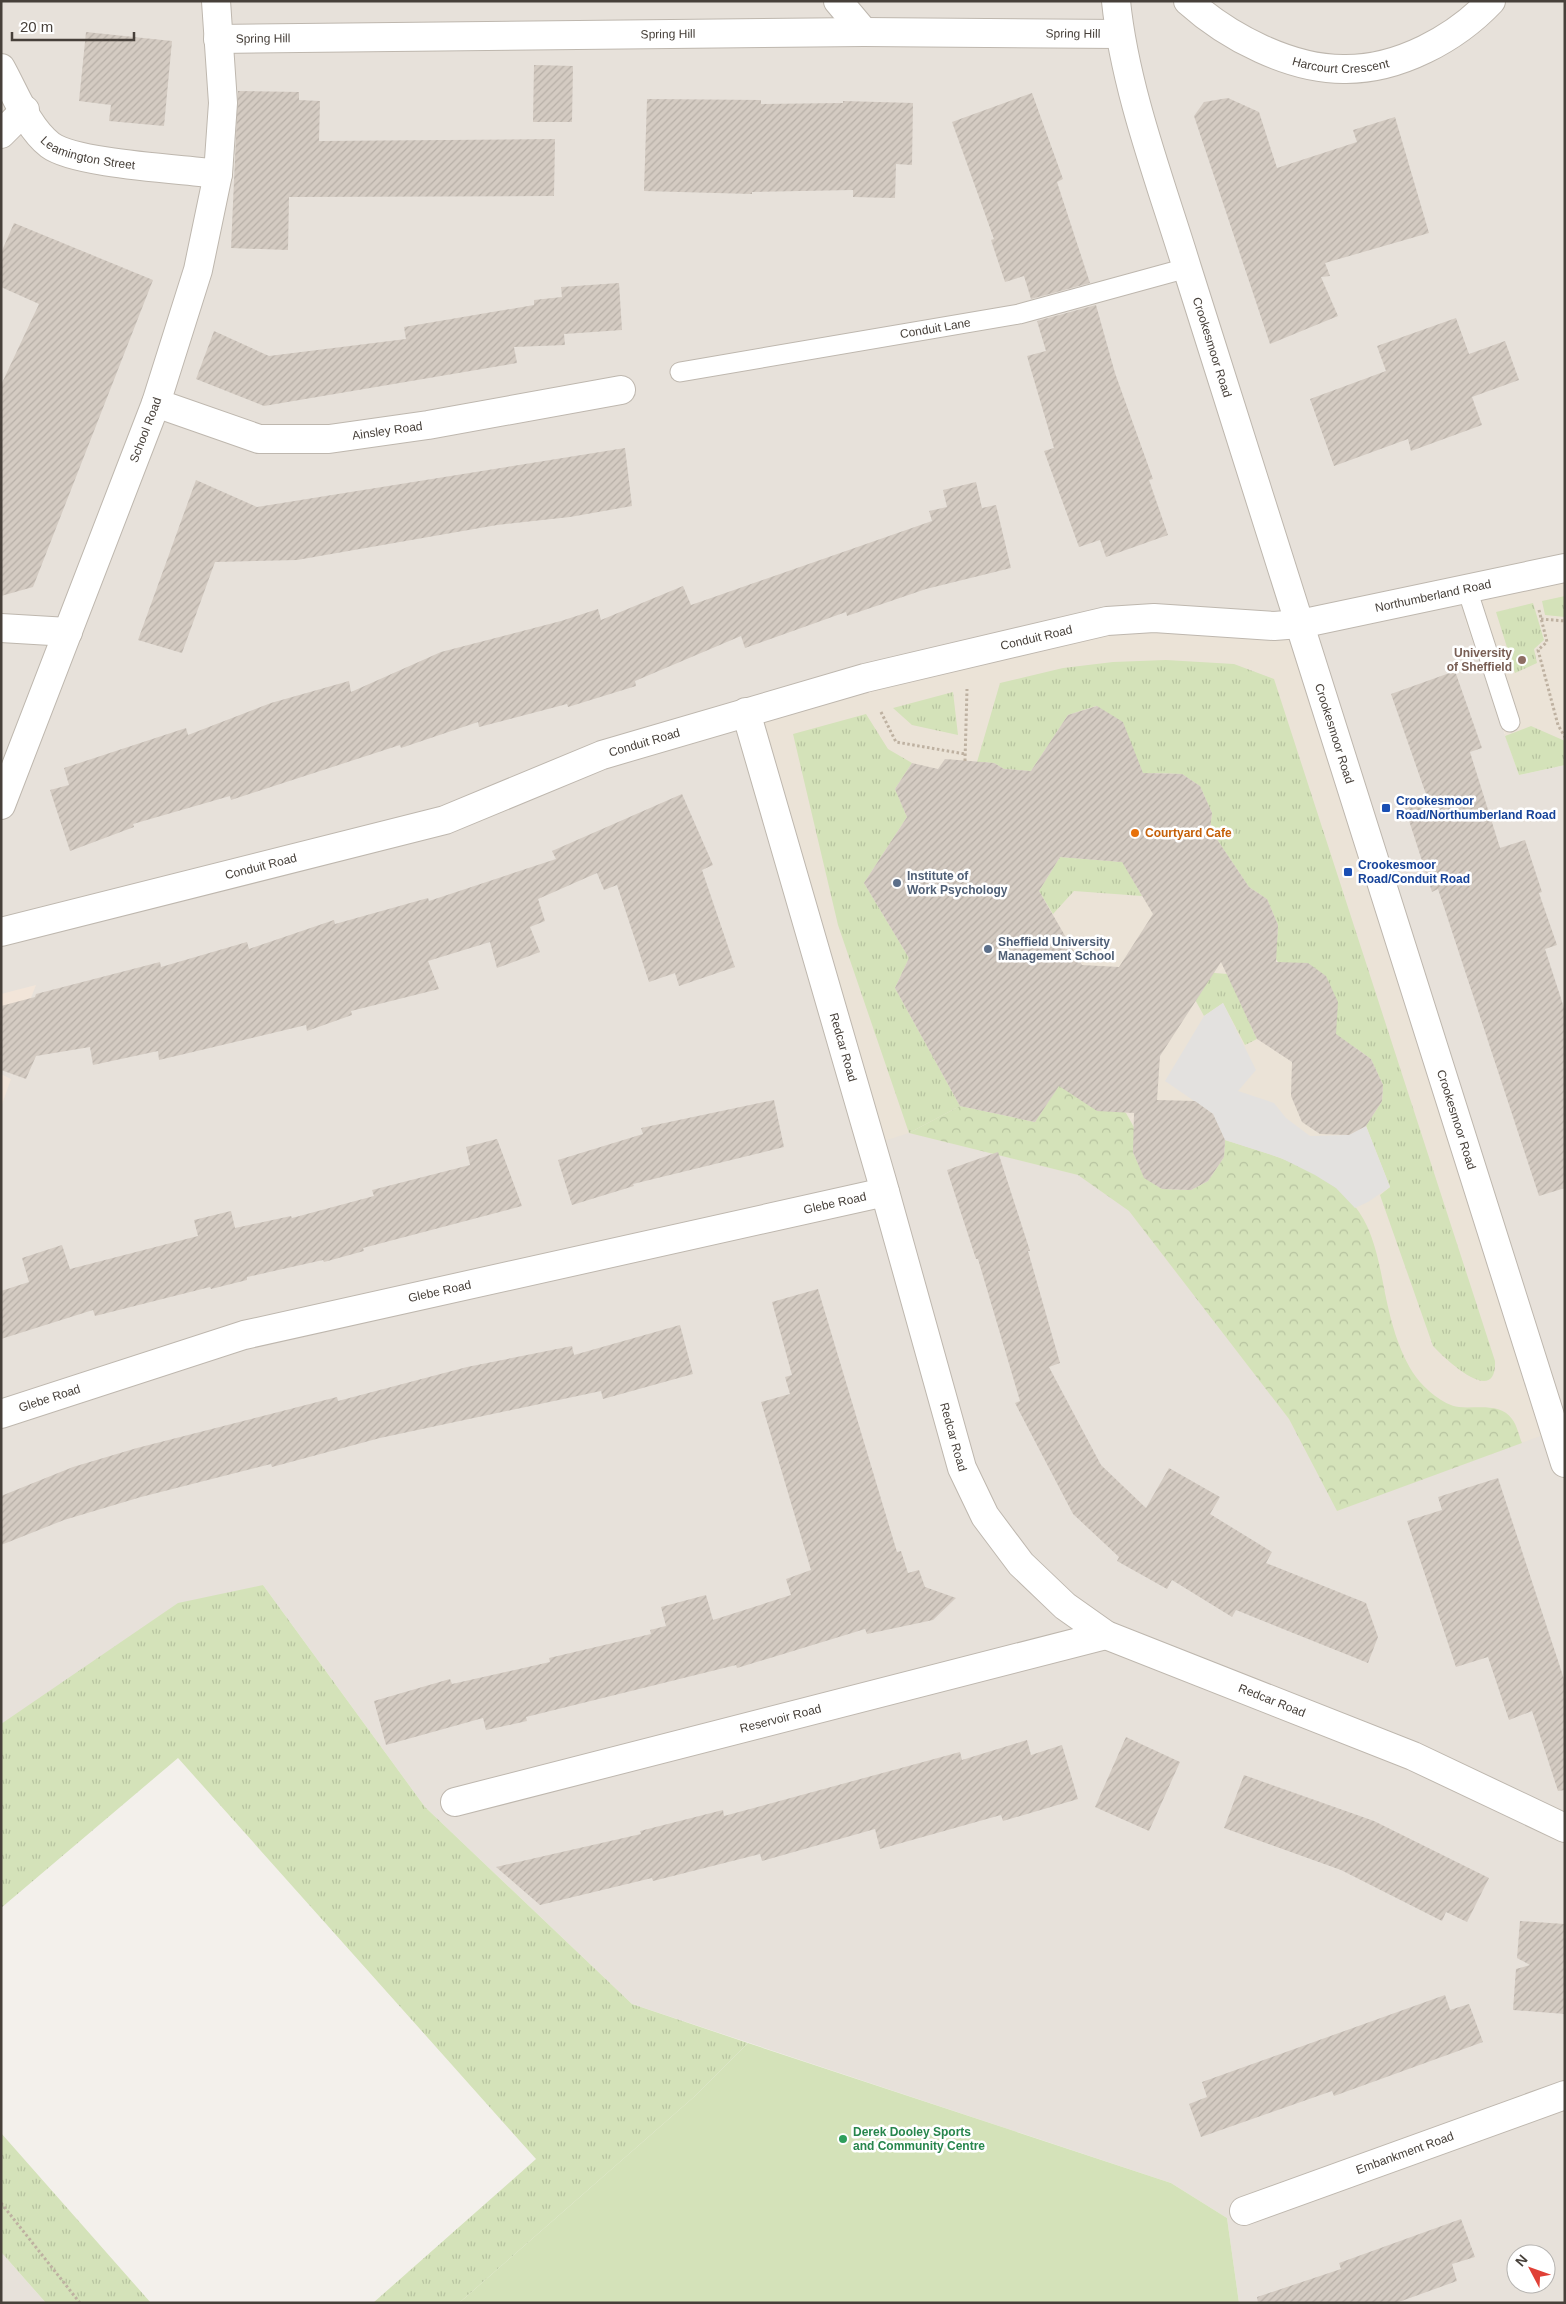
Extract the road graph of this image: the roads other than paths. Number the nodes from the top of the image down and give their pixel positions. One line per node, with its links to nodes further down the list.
1 (216, 1): 8 (street, School Road)
2 (838, 1): 6 (street)
3 (1116, 1): 7 (street, Crookesmoor Road)
4 (1188, 1): 5 (street, Harcourt Crescent)
5 (1491, 1)
6 (864, 32): 7 (street, Spring Hill); 8 (street, Spring Hill)
7 (1119, 34): 13 (street, Crookesmoor Road)
8 (218, 38): 12 (street, School Road)
9 (1, 68): 10 (street, Leamington Street)
10 (25, 110): 11 (street); 12 (street, Leamington Street)
11 (1, 134)
12 (218, 174): 16 (street, School Road)
13 (1187, 268): 14 (lane, Conduit Lane); 19 (street, Crookesmoor Road)
14 (680, 372)
15 (621, 390): 16 (street, Ainsley Road)
16 (156, 403): 21 (street, School Road)
17 (1565, 568): 18 (street, Northumberland Road)
18 (1467, 589): 19 (street, Northumberland Road); 23 (lane)
19 (1300, 624): 22 (street, Conduit Road); 28 (street, Crookesmoor Road)
20 (1, 628): 21 (street)
21 (68, 632): 24 (street, School Road)
22 (746, 712): 25 (street, Conduit Road); 26 (street, Redcar Road)
23 (1510, 722)
24 (1, 804)
25 (1, 932)
26 (885, 1192): 27 (street, Glebe Road); 29 (street, Redcar Road)
27 (1, 1414)
28 (1565, 1463)
29 (1106, 1635): 30 (street, Reservoir Road); 31 (street, Redcar Road)
30 (455, 1802)
31 (1565, 1828)
32 (1565, 2095): 33 (street, Embankment Road)
33 (1244, 2211)

